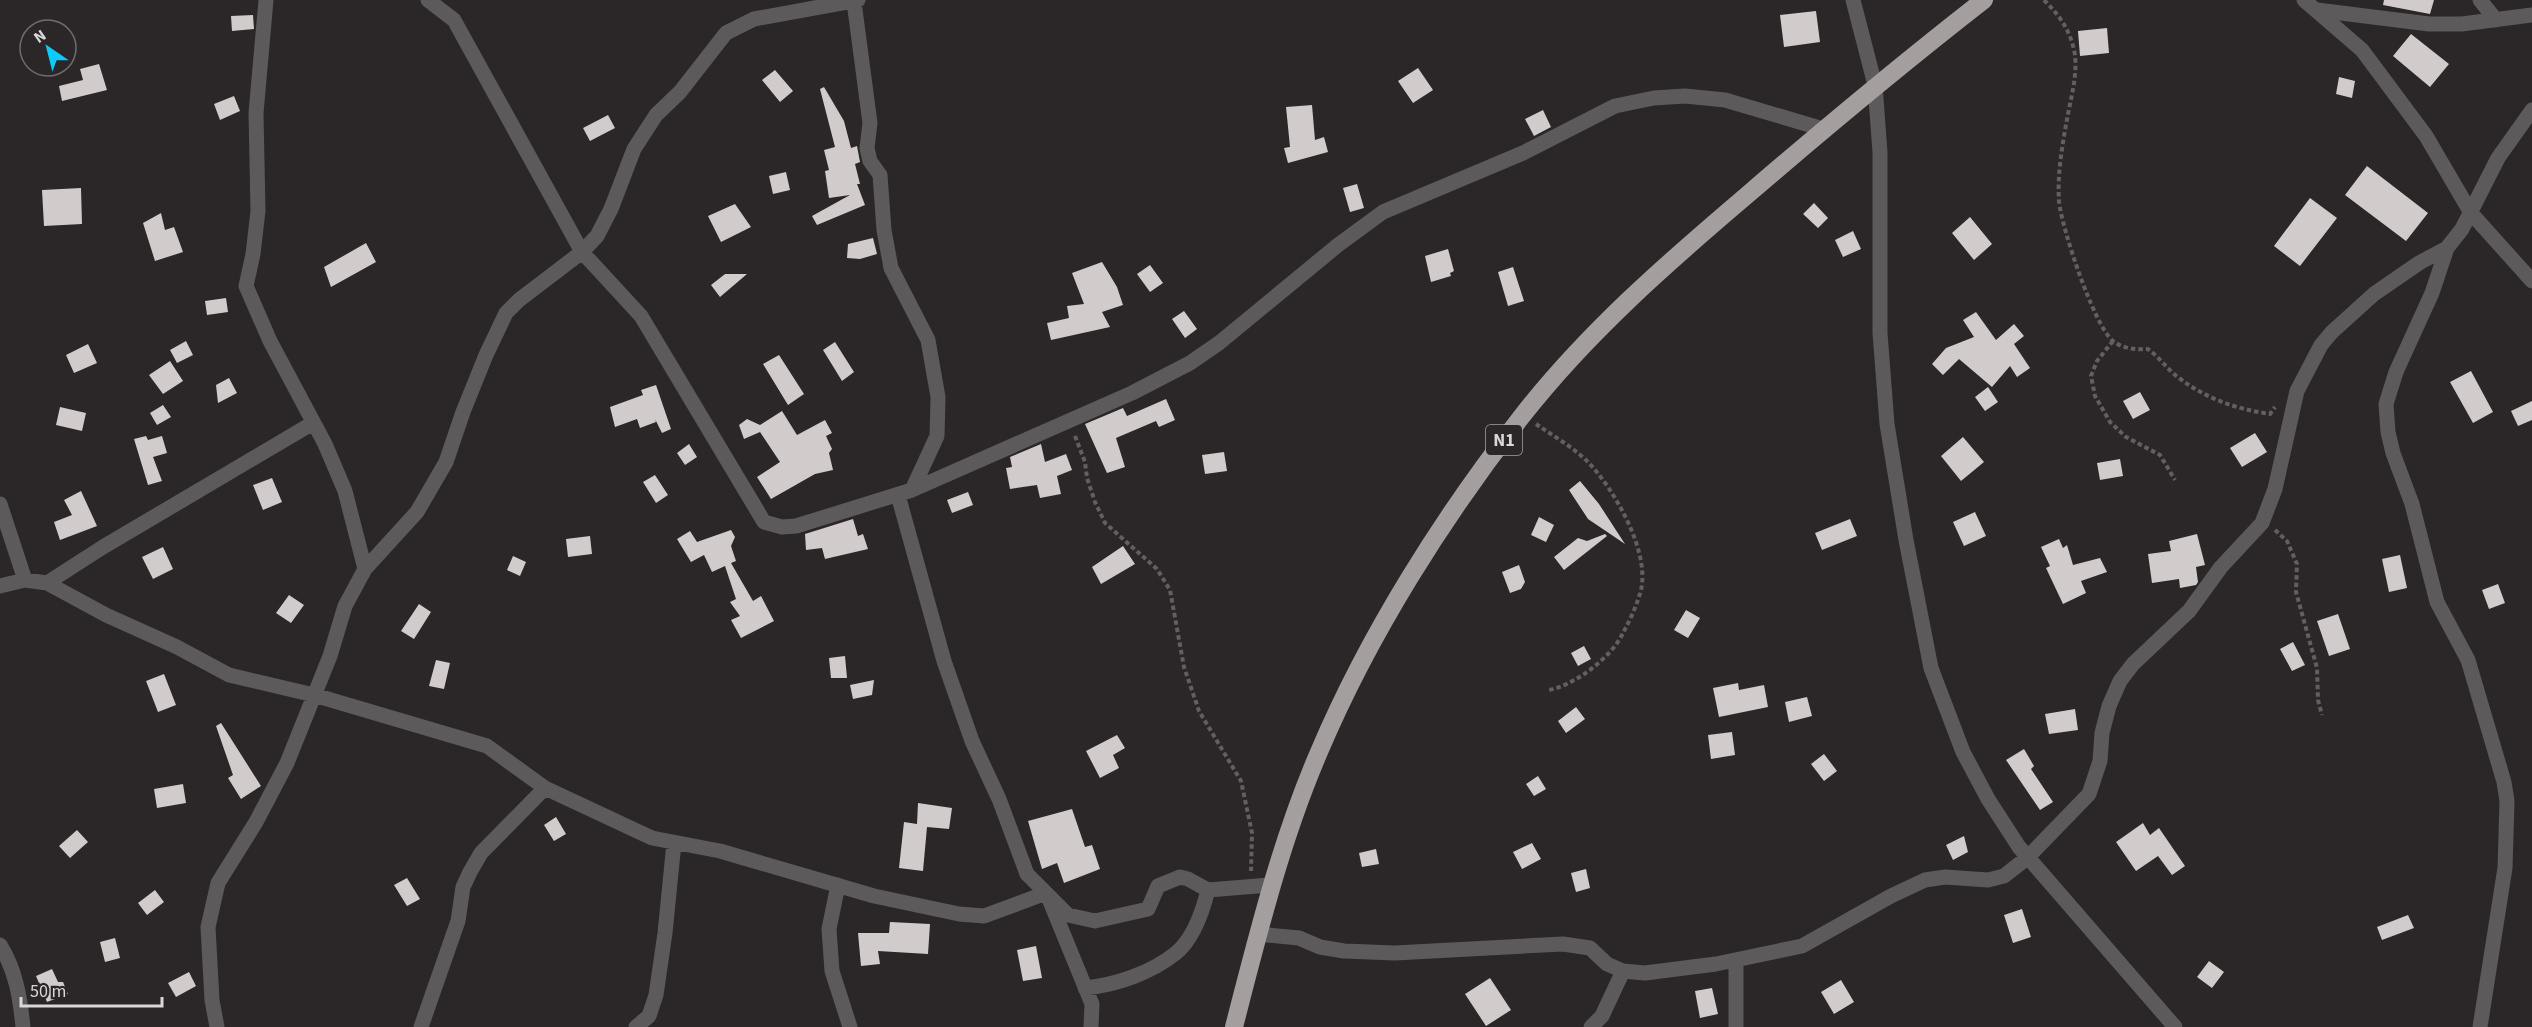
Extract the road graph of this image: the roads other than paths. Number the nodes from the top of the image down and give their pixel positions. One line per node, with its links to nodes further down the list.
1 (266, 0): 18 (street)
2 (428, 0): 16 (street)
3 (1852, 0): 11 (street)
4 (1984, 0): 11 (highway, N1)
5 (2304, 0): 8 (street)
6 (2480, 0): 10 (street)
7 (856, 1): 16 (street); 19 (street)
8 (2317, 10): 10 (street); 14 (street)
9 (2532, 15): 10 (street)
10 (2496, 20)
11 (1875, 85): 13 (highway, N1); 28 (street)
12 (2532, 110): 14 (street)
13 (1823, 129): 19 (street); 30 (highway, N1)
14 (2471, 213): 15 (street); 17 (street)
15 (2447, 248): 28 (street); 48 (street)
16 (582, 252): 19 (street); 21 (street)
17 (2530, 275)
18 (313, 423): 21 (street); 23 (street)
19 (905, 493): 32 (street)
20 (0, 504): 22 (street)
21 (364, 569): 25 (street)
22 (25, 580): 23 (street); 24 (street)
23 (47, 583): 25 (street)
24 (0, 586)
25 (314, 695): 26 (street); 39 (street)
26 (545, 788): 27 (street); 40 (street)
27 (674, 843): 29 (street); 41 (street)
28 (2027, 858): 35 (street); 47 (street)
29 (838, 885): 32 (street); 42 (street)
30 (1270, 885): 31 (street); 33 (highway, N1)
31 (1208, 890): 32 (street); 37 (street)
32 (1046, 893): 37 (street)
33 (1258, 934): 36 (street); 44 (highway, N1)
34 (0, 945): 38 (street)
35 (1736, 960): 36 (street); 46 (street)
36 (1623, 971): 45 (street)
37 (1085, 988): 43 (street)
38 (23, 1027)
39 (217, 1027)
40 (421, 1027)
41 (636, 1027)
42 (850, 1027)
43 (1091, 1027)
44 (1234, 1027)
45 (1591, 1027)
46 (1736, 1027)
47 (2175, 1027)
48 (2480, 1027)

